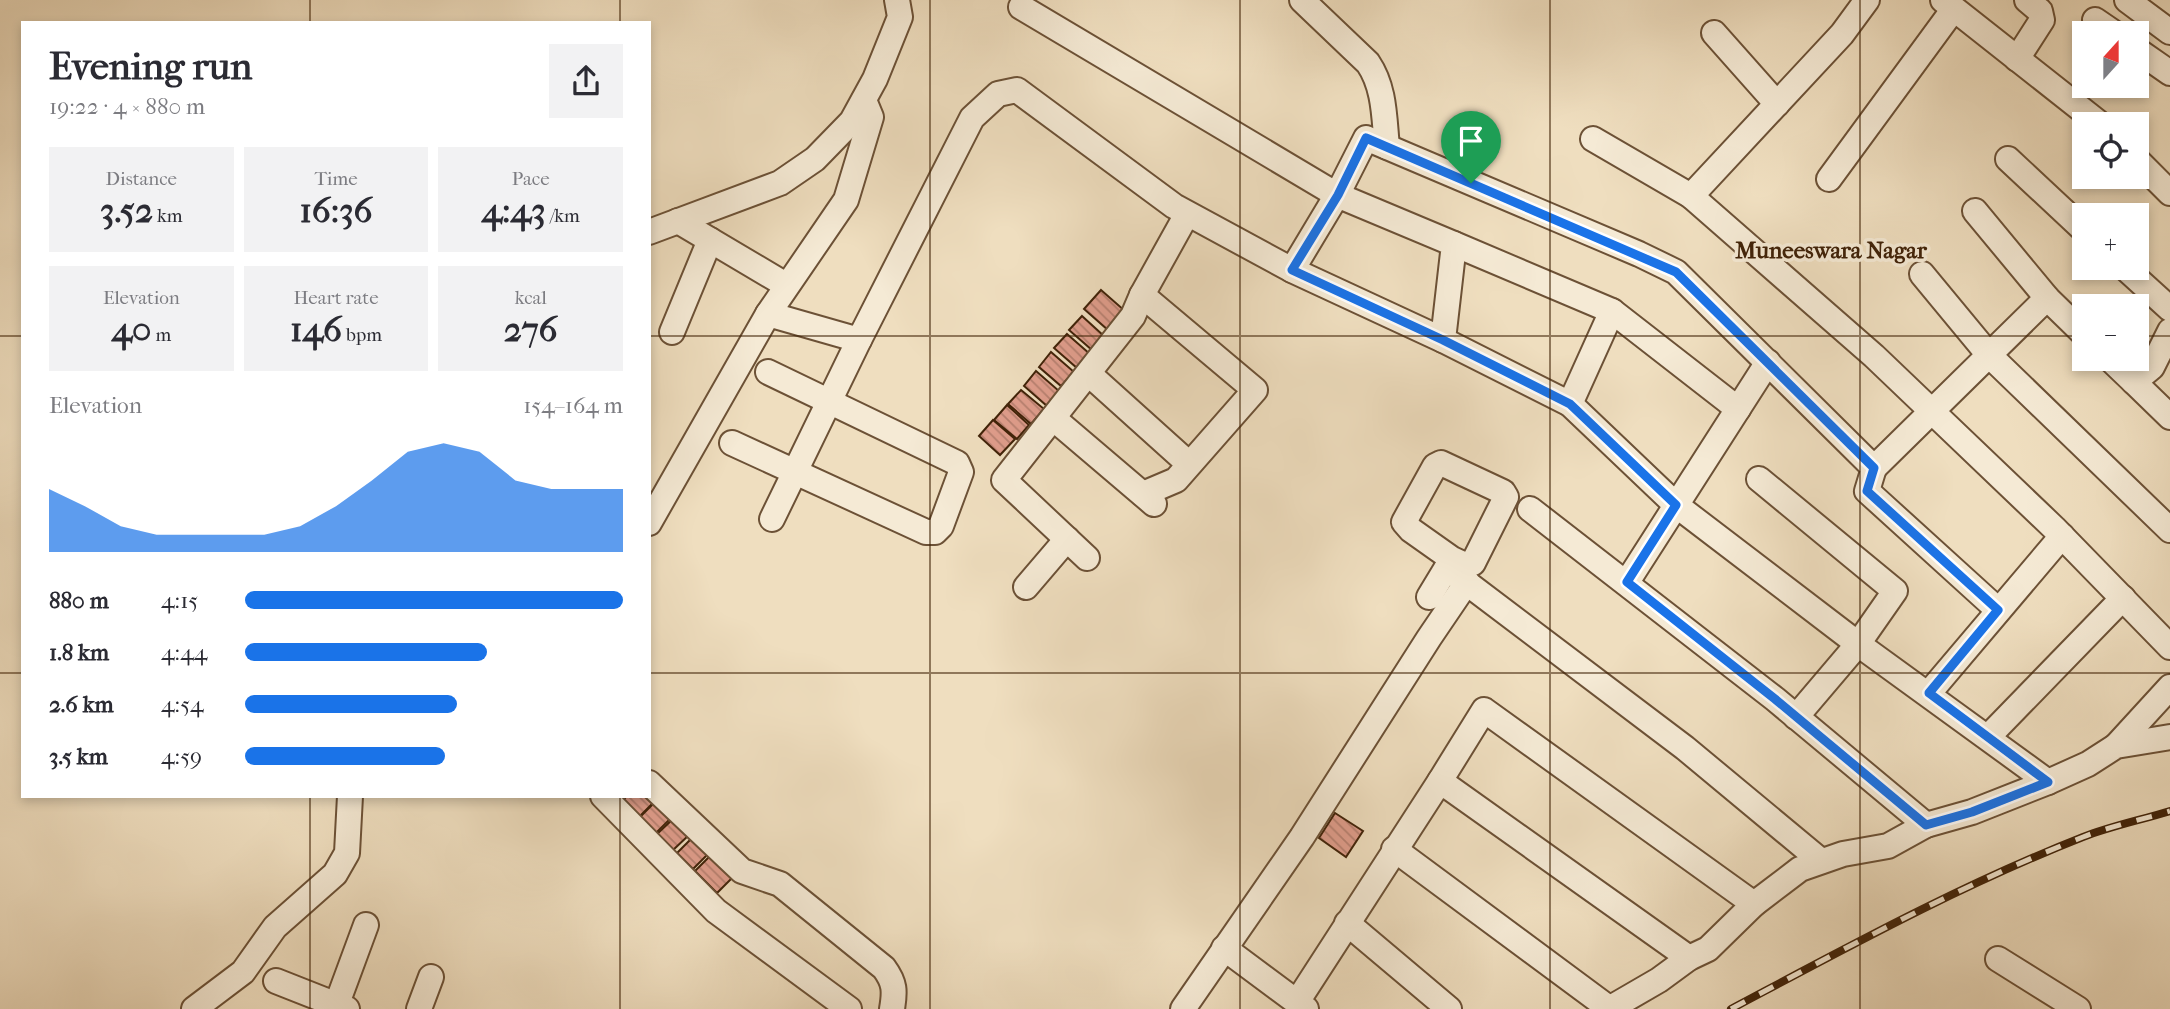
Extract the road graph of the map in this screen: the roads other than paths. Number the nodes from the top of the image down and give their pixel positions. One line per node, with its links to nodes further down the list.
1 (897, 0): 13 (street)
2 (1302, 0): 17 (street)
3 (1867, 0): 14 (street)
4 (2027, 0): 11 (street)
5 (2127, 0): 8 (street)
6 (1948, 5): 11 (street); 20 (street)
7 (1021, 7): 22 (street)
8 (2170, 32)
9 (1714, 33): 14 (street)
10 (2149, 58): 12 (street)
11 (2017, 59): 15 (street)
12 (2170, 73)
13 (863, 100): 27 (street); 34 (street)
14 (1777, 104): 23 (street)
15 (2085, 112)
16 (1593, 139): 23 (street)
17 (1387, 147): 22 (street); 46 (street)
18 (2008, 159): 26 (street)
19 (2149, 172): 21 (street)
20 (1829, 179)
21 (2170, 192)
22 (1338, 195): 30 (street); 31 (street)
23 (1691, 197): 54 (street)
24 (1975, 211): 36 (street)
25 (1187, 214): 31 (street); 35 (street); 43 (street)
26 (2072, 219)
27 (678, 221): 28 (street); 29 (street)
28 (651, 231)
29 (710, 240): 34 (street); 42 (street)
30 (1454, 244): 38 (street); 44 (street)
31 (1292, 270): 44 (street)
32 (1922, 275): 45 (street)
33 (2139, 280): 37 (street)
34 (786, 285): 39 (street)
35 (1142, 295): 49 (street); 58 (street)
36 (2047, 299): 40 (street); 45 (street)
37 (2168, 304)
38 (1612, 311): 52 (street); 53 (street)
39 (768, 314): 43 (street); 64 (street)
40 (2072, 323)
41 (2170, 331): 50 (street)
42 (672, 332)
43 (859, 340): 51 (street)
44 (1443, 340): 52 (street)
45 (1989, 355): 54 (street); 66 (street)
46 (1768, 362): 53 (street); 59 (street)
47 (2123, 371): 50 (street)
48 (768, 372): 51 (street)
49 (1089, 374): 56 (street); 58 (street)
50 (2134, 382): 55 (street)
51 (830, 401): 60 (street); 60 (street)
52 (1570, 404): 62 (street)
53 (1738, 409): 62 (street)
54 (1932, 411): 59 (street); 67 (street)
55 (2170, 417)
56 (1053, 418): 58 (street); 68 (street)
57 (732, 443): 60 (street)
58 (1189, 464)
59 (1874, 468): 75 (street)
60 (795, 472): 65 (street)
61 (1759, 479): 76 (street)
62 (1676, 505): 71 (street); 76 (street)
63 (1530, 509): 71 (street)
64 (651, 519)
65 (772, 519)
66 (2170, 530)
67 (2062, 536): 74 (street); 75 (street)
68 (1067, 539): 69 (street); 72 (street)
69 (1087, 558)
70 (1455, 570): 73 (street); 91 (street); 95 (street)
71 (1627, 582): 80 (street)
72 (1026, 587)
73 (1429, 597)
74 (2123, 598): 77 (street); 81 (street)
75 (1998, 610): 79 (street)
76 (1858, 644): 79 (street); 80 (street)
77 (2170, 647)
78 (2170, 687): 83 (street)
79 (1929, 693): 81 (street)
80 (1796, 716): 89 (street)
81 (1988, 737): 85 (street)
82 (2170, 737): 83 (street)
83 (2116, 746): 85 (street)
84 (1440, 781): 90 (street); 92 (street); 96 (street)
85 (2048, 782): 89 (street)
86 (651, 785): 105 (street)
87 (349, 798): 102 (street)
88 (605, 798): 104 (street)
89 (1926, 825): 91 (street)
90 (1394, 849): 93 (street); 108 (street)
91 (1821, 861): 92 (street)
92 (1754, 904): 96 (street)
93 (1347, 923): 100 (street); 107 (street)
94 (366, 925): 101 (street)
95 (1224, 948): 100 (street); 106 (street)
96 (1689, 958): 108 (street)
97 (1998, 959): 109 (street)
98 (431, 977): 103 (street)
99 (276, 981): 101 (street)
100 (1302, 1006)
101 (340, 1008)
102 (194, 1009)
103 (419, 1009)
104 (849, 1009)
105 (892, 1009)
106 (1183, 1009)
107 (1449, 1009)
108 (1609, 1009)
109 (2078, 1009)

